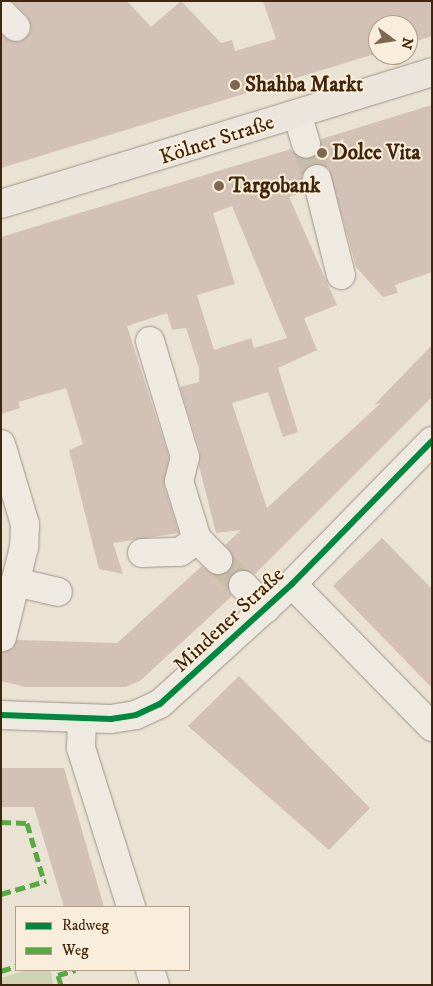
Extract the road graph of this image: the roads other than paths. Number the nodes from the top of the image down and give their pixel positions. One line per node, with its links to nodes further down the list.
1 (432, 72): 2 (main road, Kölner Straße)
2 (297, 114): 3 (street); 5 (main road, Kölner Straße)
3 (306, 144)
4 (317, 179): 6 (street)
5 (1, 204)
6 (341, 274)
7 (150, 340): 10 (street)
8 (432, 441): 14 (street, Mindener Straße)
9 (1, 444): 13 (street)
10 (197, 539): 11 (street); 12 (street)
11 (142, 553)
12 (218, 560)
13 (16, 582): 16 (street); 18 (street)
14 (292, 584): 17 (street, Mindener Straße); 21 (street)
15 (243, 586): 17 (street)
16 (58, 592)
17 (266, 609): 20 (street, Mindener Straße)
18 (2, 637)
19 (1, 715): 20 (street, Mindener Straße)
20 (82, 719): 22 (street)
21 (432, 727)
22 (131, 906)
23 (150, 971): 24 (street)
24 (155, 985)

